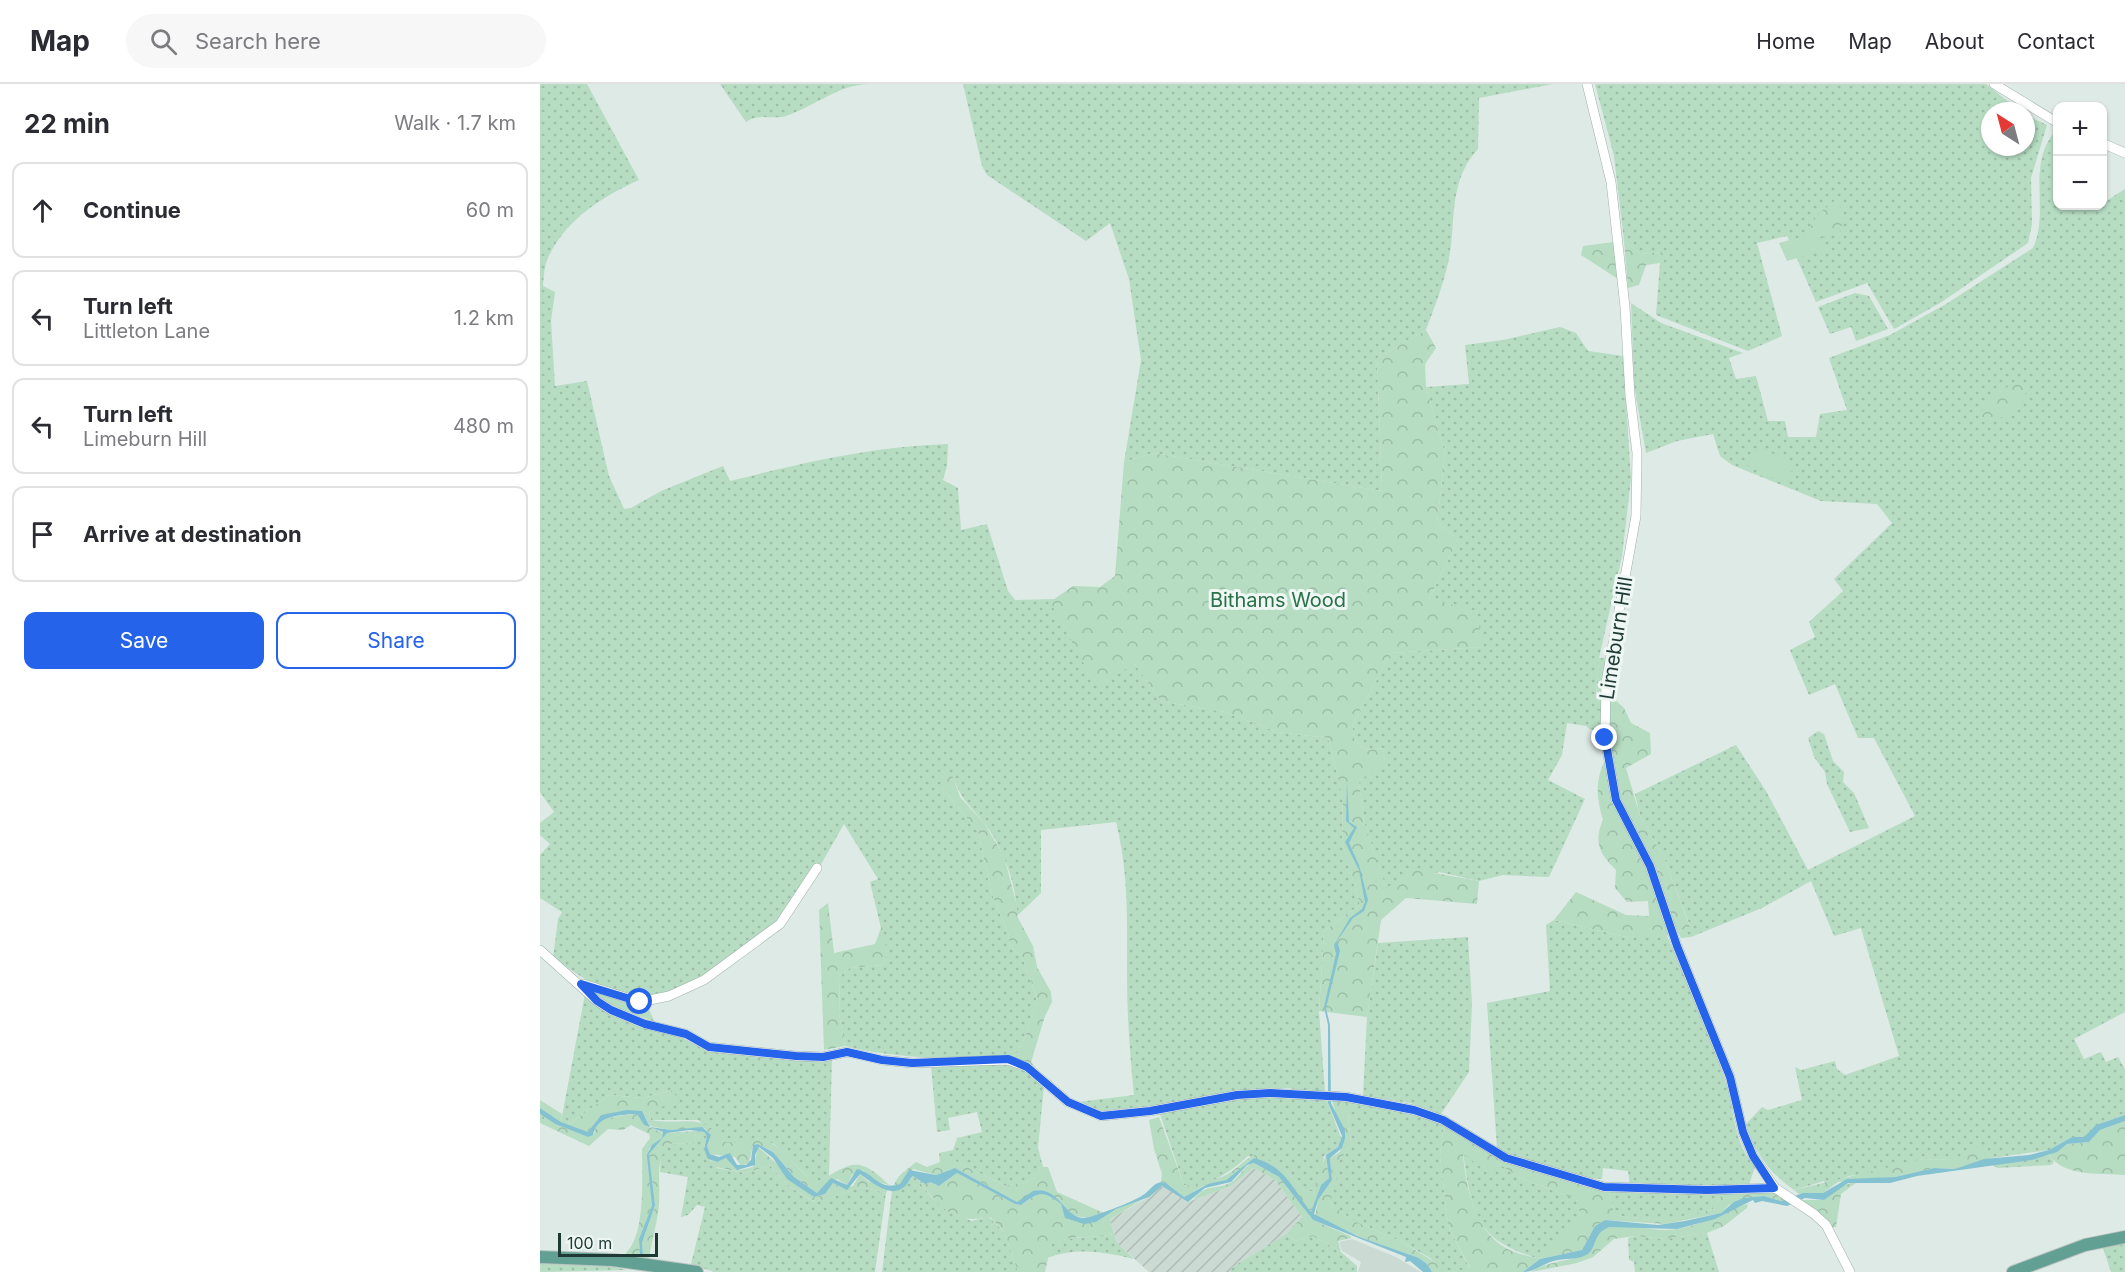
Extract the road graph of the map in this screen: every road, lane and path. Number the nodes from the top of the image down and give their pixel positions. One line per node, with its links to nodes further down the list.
1 (1587, 84): 9 (street, Limeburn Hill)
2 (1994, 84): 3 (street)
3 (2053, 120)
4 (2107, 145): 5 (street)
5 (2125, 153)
6 (817, 868): 8 (street)
7 (540, 950): 8 (street)
8 (581, 984): 9 (street)
9 (1774, 1188): 13 (street, Limeburn Hill)
10 (2125, 1237): 14 (main road)
11 (540, 1257): 12 (main road)
12 (698, 1272)
13 (1850, 1272)
14 (2013, 1272)

